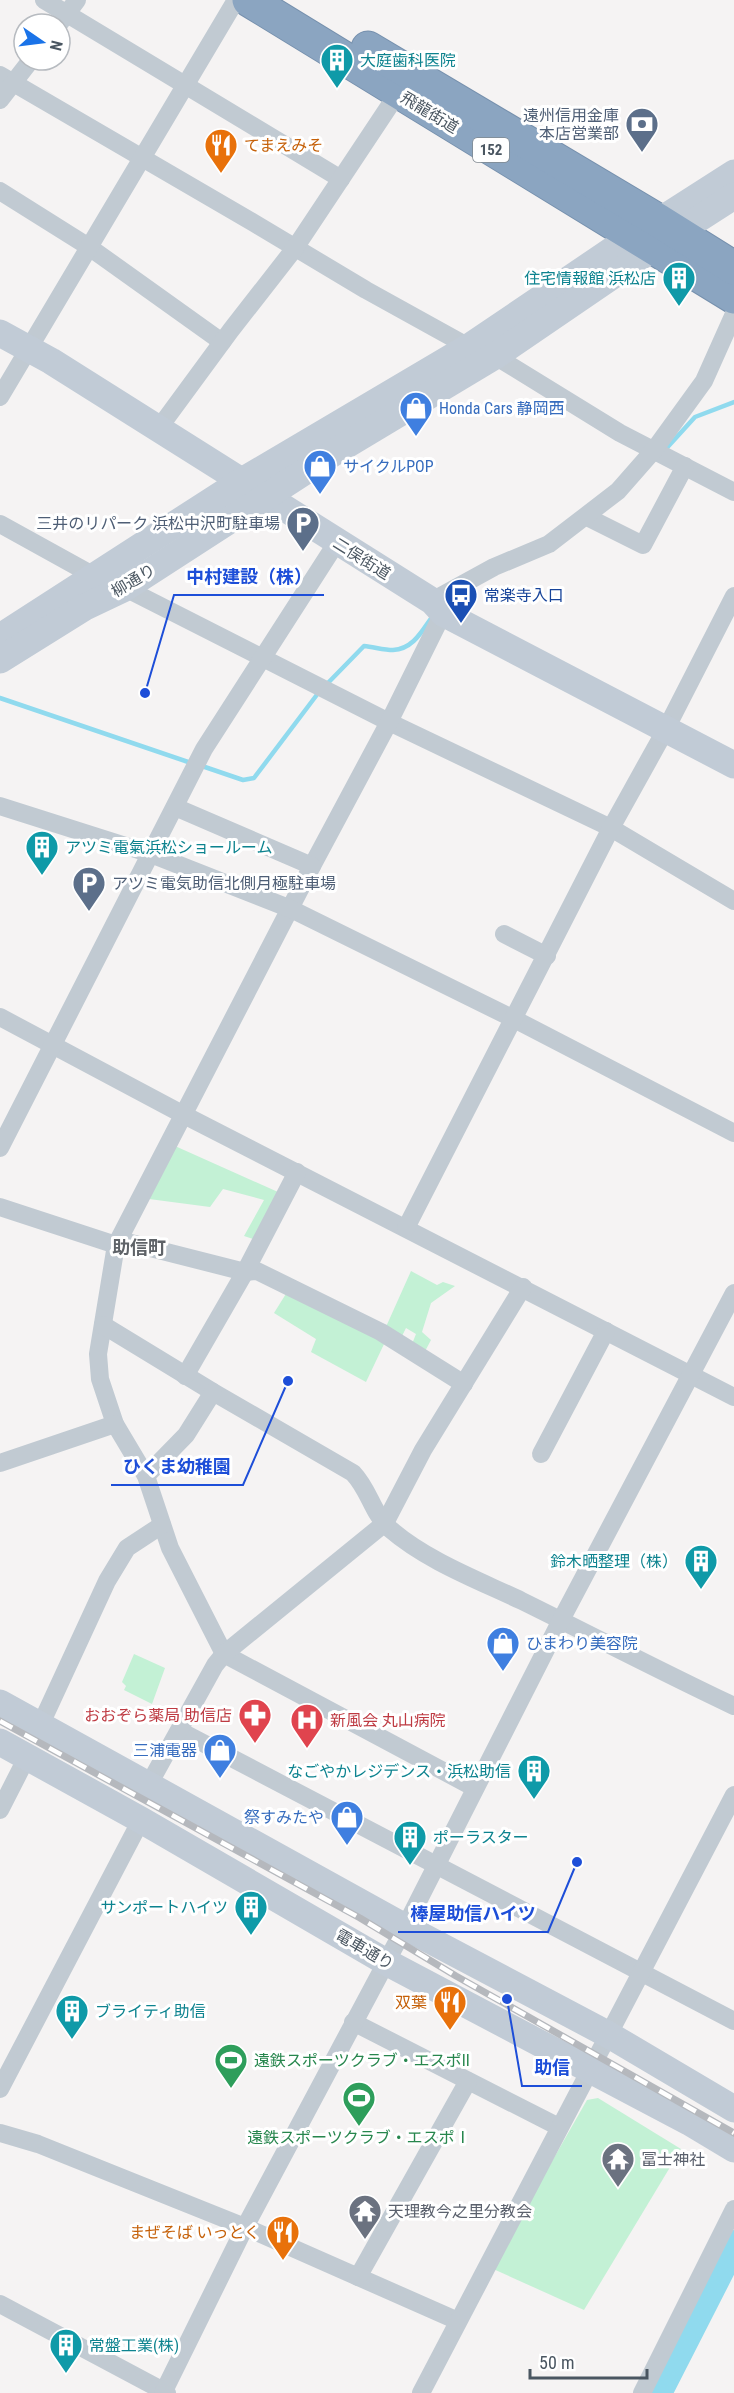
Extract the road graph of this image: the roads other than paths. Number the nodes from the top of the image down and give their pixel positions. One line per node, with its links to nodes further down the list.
1 (44, 0): 5 (street)
2 (236, 0): 8 (street)
3 (249, 0): 9 (highway, 飛龍街道 / 152)
4 (289, 0): 16 (highway, 飛龍街道 / 152)
5 (68, 12)
6 (72, 15): 8 (street)
7 (7, 79): 10 (street); 11 (street)
8 (184, 85): 11 (street); 13 (street)
9 (398, 93): 13 (street); 16 (highway, 飛龍街道 / 152)
10 (0, 100)
11 (142, 159): 17 (street); 18 (street)
12 (734, 173): 16 (street)
13 (340, 179): 18 (street)
14 (0, 191): 17 (street)
15 (734, 196): 16 (street)
16 (656, 234): 19 (highway, 飛龍街道 / 152); 20 (highway, 飛龍街道 / 152); 25 (street, 柳通り); 26 (street, 柳通り)
17 (89, 247): 23 (street); 24 (street)
18 (295, 248): 23 (street); 25 (street)
19 (734, 268)
20 (734, 297)
21 (734, 314): 29 (street)
22 (0, 333): 24 (street, 二俣街道)
23 (222, 342): 28 (street)
24 (29, 347): 27 (street); 28 (street, 二俣街道)
25 (469, 347): 26 (street); 30 (street, 柳通り)
26 (495, 356): 29 (street); 32 (street, 柳通り)
27 (0, 397)
28 (159, 428): 30 (street, 二俣街道)
29 (667, 457): 31 (street); 33 (street); 33 (street)
30 (242, 481): 32 (street, 二俣街道); 36 (street, 柳通り)
31 (734, 492)
32 (264, 496): 35 (street, 二俣街道); 37 (street, 柳通り)
33 (592, 520): 39 (street)
34 (0, 524): 36 (street)
35 (337, 542): 39 (street, 二俣街道); 41 (street)
36 (96, 577): 40 (street, 柳通り)
37 (124, 588): 41 (street); 42 (street, 柳通り)
38 (734, 596): 44 (street)
39 (437, 607): 43 (street); 44 (street, 二俣街道)
40 (0, 637)
41 (262, 656): 43 (street); 47 (street)
42 (0, 660)
43 (389, 722): 48 (street); 50 (street)
44 (666, 729): 45 (street, 二俣街道); 48 (street)
45 (734, 765)
46 (0, 806): 49 (street)
47 (175, 807): 49 (street); 50 (street)
48 (612, 828): 51 (street); 54 (street)
49 (151, 854): 52 (street); 57 (street)
50 (312, 866): 52 (street)
51 (734, 901)
52 (291, 909): 56 (street); 58 (street)
53 (504, 934): 54 (street)
54 (547, 956): 56 (street)
55 (0, 1017): 57 (street)
56 (514, 1019): 59 (street); 63 (street)
57 (53, 1045): 58 (street); 60 (street)
58 (184, 1115): 61 (street); 64 (street)
59 (734, 1133)
60 (0, 1148)
61 (297, 1172): 63 (street); 65 (street)
62 (0, 1207): 64 (street)
63 (406, 1228): 66 (street)
64 (118, 1243): 65 (street); 68 (street)
65 (245, 1272): 70 (street); 72 (street)
66 (523, 1287): 69 (street); 72 (street)
67 (734, 1293): 71 (street)
68 (103, 1325): 70 (street); 75 (street)
69 (606, 1330): 71 (street); 76 (street)
70 (185, 1376): 73 (street)
71 (691, 1376): 74 (street); 81 (street)
72 (464, 1384): 79 (street)
73 (213, 1392): 78 (street); 79 (street)
74 (734, 1397)
75 (116, 1424): 77 (street); 78 (street)
76 (541, 1454)
77 (0, 1463)
78 (146, 1476): 80 (street)
79 (385, 1523): 81 (street); 82 (street)
80 (162, 1525): 82 (street); 85 (street)
81 (561, 1620): 84 (street); 90 (street)
82 (225, 1654): 86 (street); 90 (street)
83 (0, 1703): 85 (street)
84 (734, 1706)
85 (40, 1726): 89 (street)
86 (180, 1731): 89 (street); 94 (street)
87 (0, 1742): 88 (street, 電車通り)
88 (27, 1757): 92 (street); 93 (street, 電車通り)
89 (148, 1786): 95 (street)
90 (476, 1788): 94 (street)
91 (734, 1795): 97 (street)
92 (0, 1810)
93 (141, 1820): 96 (street, 電車通り); 103 (street)
94 (436, 1865): 95 (street); 97 (street)
95 (405, 1927): 96 (street); 100 (street)
96 (386, 1962): 99 (street); 101 (street, 電車通り)
97 (642, 1972): 98 (street); 100 (street)
98 (734, 2021)
99 (353, 2022): 102 (street); 109 (street)
100 (609, 2035): 101 (street); 104 (street)
101 (590, 2070): 105 (street); 107 (street, 電車通り)
102 (468, 2081): 105 (street); 110 (street)
103 (0, 2089)
104 (734, 2109)
105 (559, 2127): 112 (street)
106 (0, 2133): 109 (street)
107 (734, 2149)
108 (734, 2210): 115 (street)
109 (245, 2227): 110 (street); 113 (street)
110 (358, 2277): 112 (street)
111 (0, 2304): 113 (street)
112 (458, 2321): 114 (street)
113 (164, 2392)
114 (421, 2393)
115 (642, 2393)

